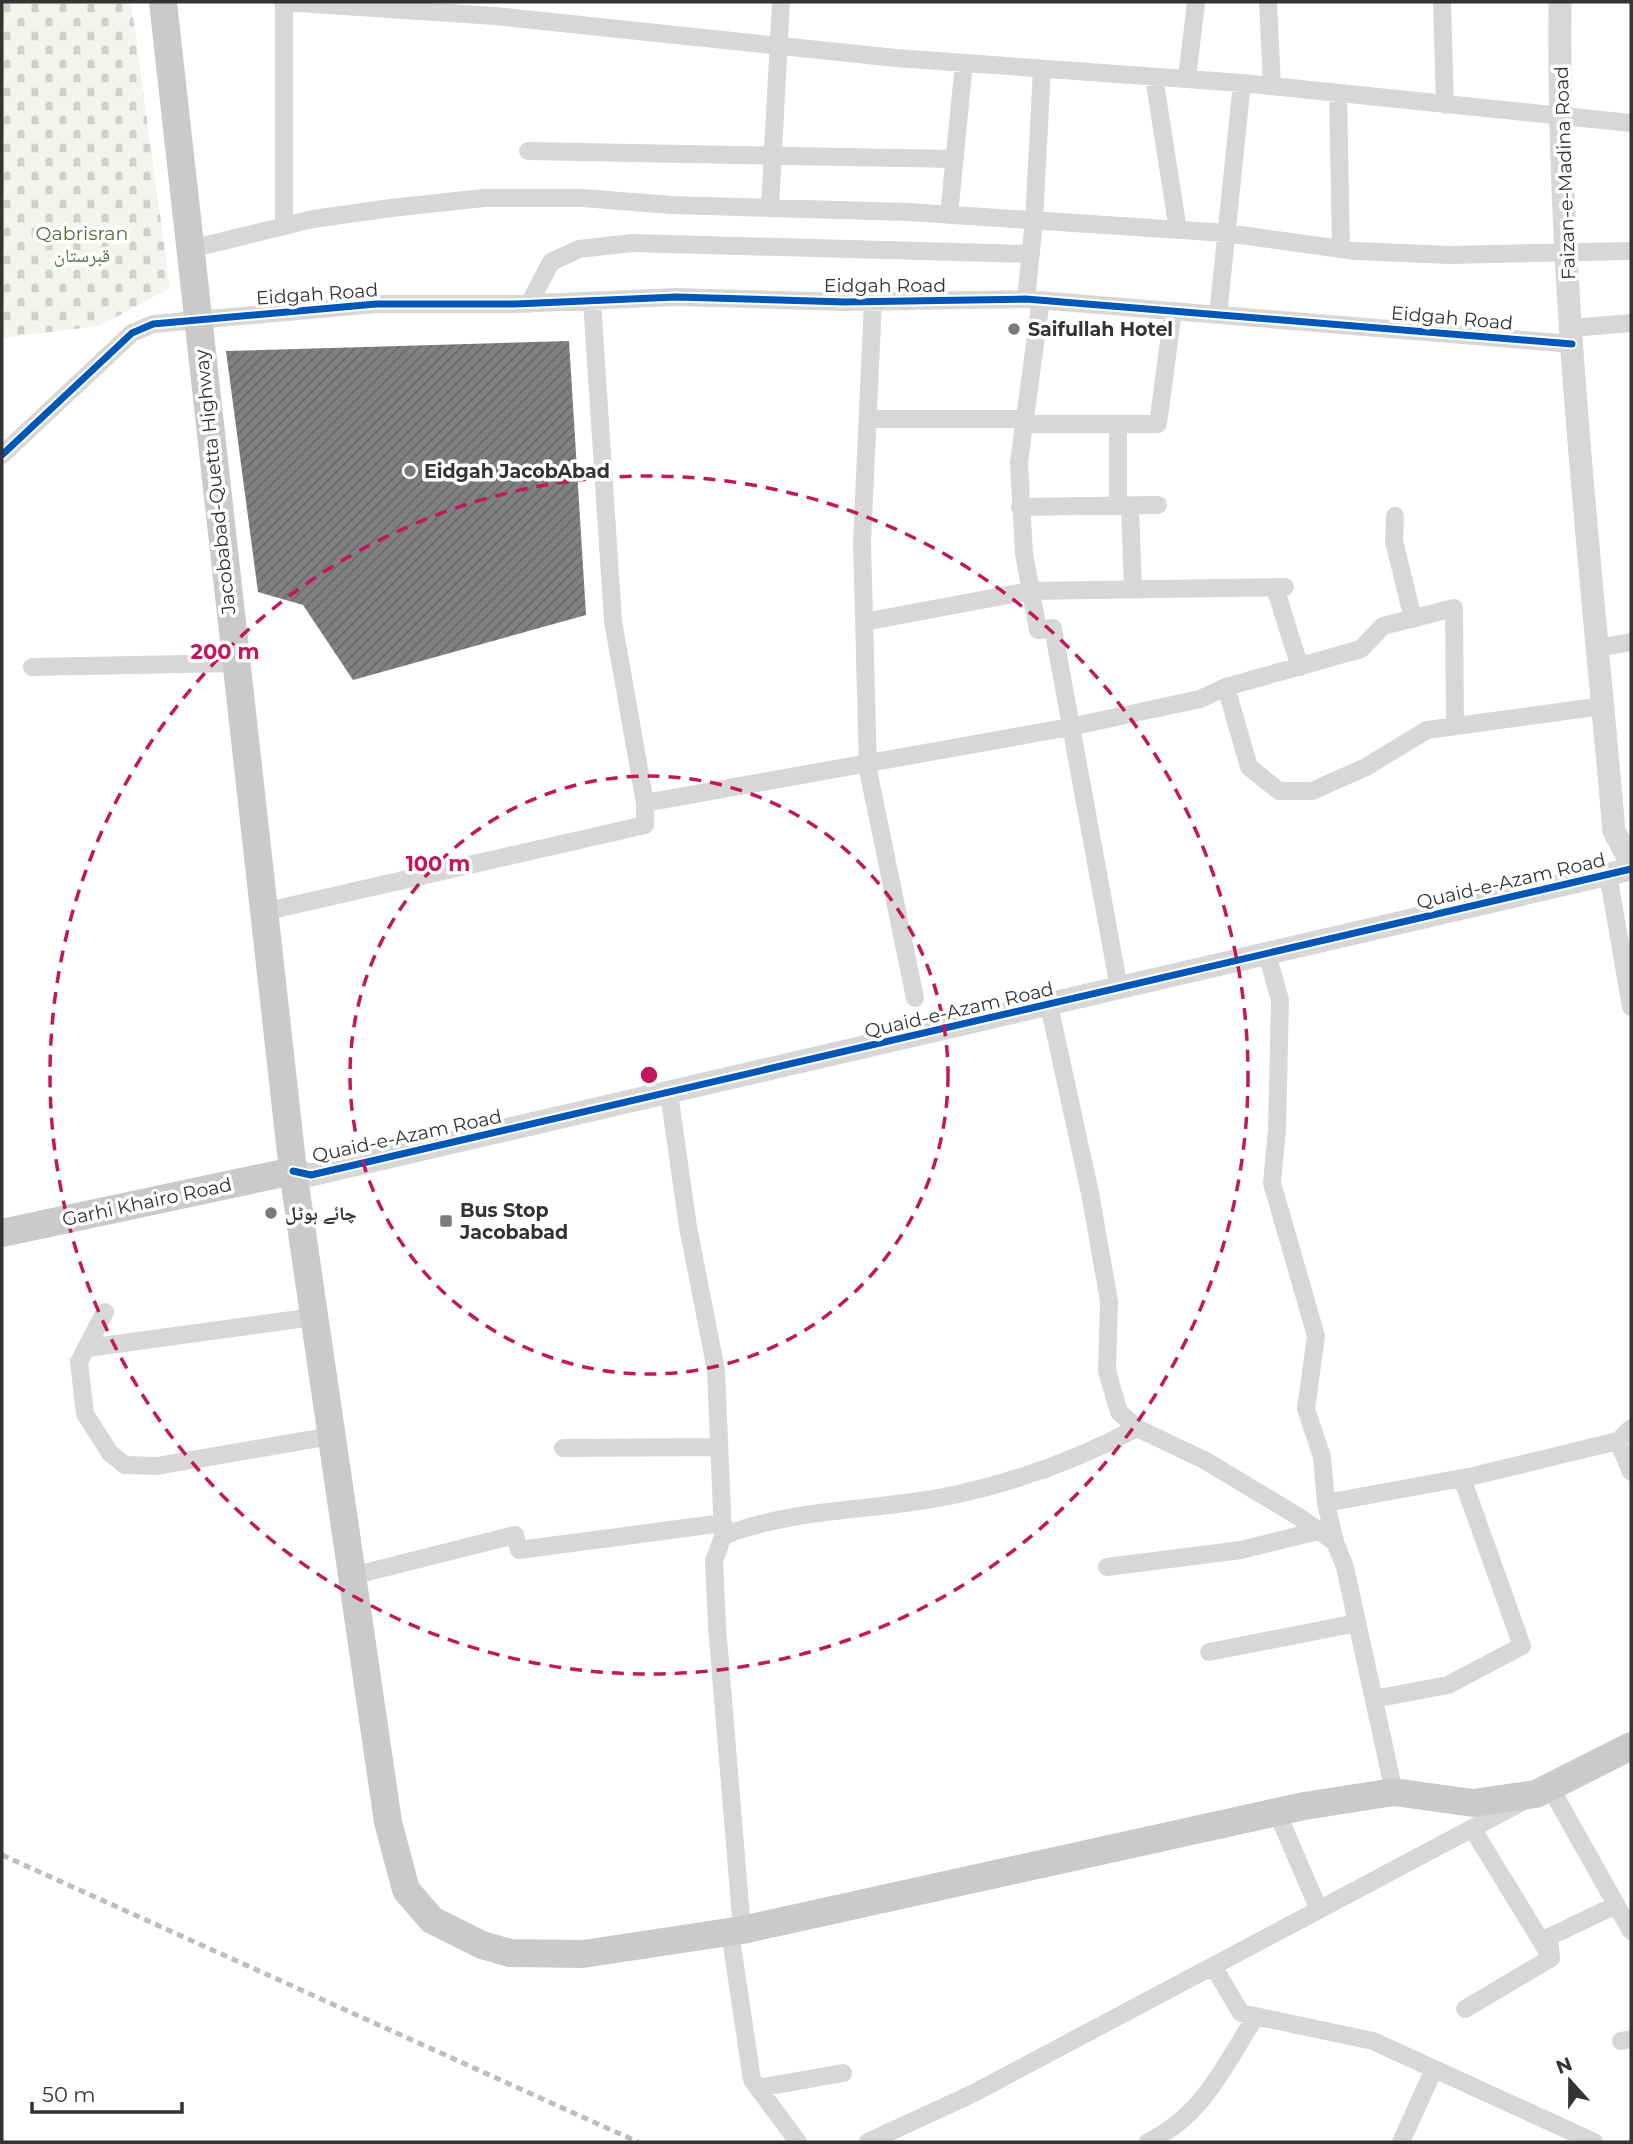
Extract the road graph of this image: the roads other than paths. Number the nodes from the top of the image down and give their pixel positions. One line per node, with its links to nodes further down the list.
1 (163, 2): 28 (main road, Jacobabad-Quetta Highway)
2 (284, 2): 8 (street); 25 (street)
3 (781, 2): 8 (street)
4 (1196, 2): 12 (street)
5 (1268, 2): 14 (street)
6 (1442, 2): 16 (street)
7 (1560, 2): 17 (street, Faizan-e-Madina Road)
8 (778, 46): 9 (street); 20 (street)
9 (964, 63): 10 (street); 21 (street)
10 (1042, 69): 11 (street); 24 (street)
11 (1153, 77): 12 (street); 26 (street)
12 (1187, 79): 13 (street)
13 (1242, 83): 14 (street); 27 (street)
14 (1272, 86): 15 (street)
15 (1338, 93): 16 (street); 29 (street)
16 (1445, 105): 17 (street)
17 (1559, 117): 18 (street); 31 (street, Faizan-e-Madina Road)
18 (1631, 123)
19 (528, 151): 20 (street)
20 (773, 156): 21 (street); 22 (street)
21 (955, 159): 23 (street)
22 (770, 207): 23 (street); 25 (street)
23 (949, 215): 24 (street)
24 (1034, 221): 26 (street); 32 (street)
25 (284, 226): 28 (street)
26 (1178, 230): 27 (street)
27 (1227, 233): 29 (street); 38 (street)
28 (190, 249): 39 (main road, Jacobabad-Quetta Highway)
29 (1341, 249): 31 (street)
30 (1631, 251): 31 (street)
31 (1569, 252): 41 (street, Faizan-e-Madina Road)
32 (1031, 254): 33 (street); 36 (street)
33 (1033, 300): 35 (street, Eidgah Road); 37 (street, Eidgah Road); 43 (street)
34 (592, 301): 35 (street, Eidgah Road); 36 (street, Eidgah Road); 64 (street)
35 (873, 301): 42 (street)
36 (529, 304): 39 (street, Eidgah Road)
37 (1173, 311): 38 (street, Eidgah Road); 44 (street)
38 (1218, 315): 41 (street, Eidgah Road)
39 (198, 319): 45 (street, Eidgah Road); 56 (main road, Jacobabad-Quetta Highway)
40 (1631, 323): 41 (street, Eidgah Road)
41 (1571, 336): 55 (street, Faizan-e-Madina Road)
42 (868, 419): 43 (street); 53 (street)
43 (1025, 422): 44 (street); 48 (street)
44 (1118, 424): 47 (street)
45 (2, 454)
46 (1158, 505): 47 (street)
47 (1124, 506): 48 (street); 50 (street)
48 (1020, 507): 51 (street)
49 (1395, 516): 52 (street)
50 (1133, 590): 51 (street); 58 (street)
51 (1029, 591): 53 (street); 62 (street)
52 (1413, 619): 58 (street); 61 (street)
53 (864, 622): 63 (street)
54 (1631, 642): 55 (street)
55 (1598, 648): 60 (street, Faizan-e-Madina Road)
56 (235, 663): 57 (street); 67 (main road, Jacobabad-Quetta Highway)
57 (32, 667)
58 (1300, 667): 59 (street)
59 (1226, 687): 61 (street); 62 (street)
60 (1603, 706): 61 (street); 65 (street, Faizan-e-Madina Road)
61 (1455, 726)
62 (1070, 727): 63 (street); 69 (street)
63 (867, 761): 64 (street); 70 (street)
64 (645, 803): 67 (street)
65 (1631, 866): 66 (street, Quaid-e-Azam Road)
66 (1608, 874): 68 (street, Quaid-e-Azam Road); 72 (street)
67 (264, 912): 74 (main road, Jacobabad-Quetta Highway)
68 (1266, 954): 69 (street, Quaid-e-Azam Road); 87 (street)
69 (1119, 988): 71 (street, Quaid-e-Azam Road)
70 (915, 998)
71 (1049, 1005): 73 (street, Quaid-e-Azam Road); 80 (street)
72 (1631, 1007)
73 (669, 1093): 74 (street, Quaid-e-Azam Road); 83 (street)
74 (293, 1171): 75 (main road, Garhi Khairo Road); 77 (main road, Jacobabad-Quetta Highway)
75 (2, 1233)
76 (105, 1312): 78 (street)
77 (314, 1317): 78 (street); 81 (main road, Jacobabad-Quetta Highway)
78 (87, 1348): 81 (street)
79 (1631, 1427): 82 (street)
80 (1137, 1428): 88 (street); 89 (street)
81 (331, 1436): 92 (main road, Jacobabad-Quetta Highway)
82 (1618, 1441): 85 (street); 86 (street)
83 (719, 1447): 84 (street); 88 (street)
84 (563, 1448)
85 (1631, 1472)
86 (1462, 1478): 87 (street); 95 (street)
87 (1326, 1503): 90 (street)
88 (723, 1529): 92 (street); 103 (street)
89 (1318, 1531): 90 (street); 91 (street)
90 (1335, 1542): 93 (street)
91 (1107, 1567)
92 (352, 1576): 103 (main road, Jacobabad-Quetta Highway)
93 (1357, 1623): 94 (street); 95 (street)
94 (1209, 1652)
95 (1374, 1699): 98 (street)
96 (1631, 1746): 97 (main road, Jacobabad-Quetta Highway)
97 (1543, 1791): 98 (main road, Jacobabad-Quetta Highway); 100 (street); 101 (street)
98 (1394, 1792): 99 (main road, Jacobabad-Quetta Highway)
99 (1277, 1812): 102 (street); 103 (main road, Jacobabad-Quetta Highway)
100 (1472, 1828): 102 (street); 105 (street)
101 (1616, 1905): 104 (street); 105 (street)
102 (1319, 1910): 106 (street)
103 (736, 1931): 111 (street)
104 (1631, 1931)
105 (1551, 1958): 107 (street)
106 (1213, 1966): 108 (street); 114 (street)
107 (1465, 2009)
108 (1256, 2016): 109 (street); 115 (street)
109 (1434, 2069): 112 (street); 116 (street)
110 (843, 2073): 111 (street)
111 (758, 2088): 113 (street)
112 (1562, 2135): 117 (street)
113 (798, 2142)
114 (868, 2142)
115 (1148, 2142)
116 (1401, 2142)
117 (1594, 2142)

